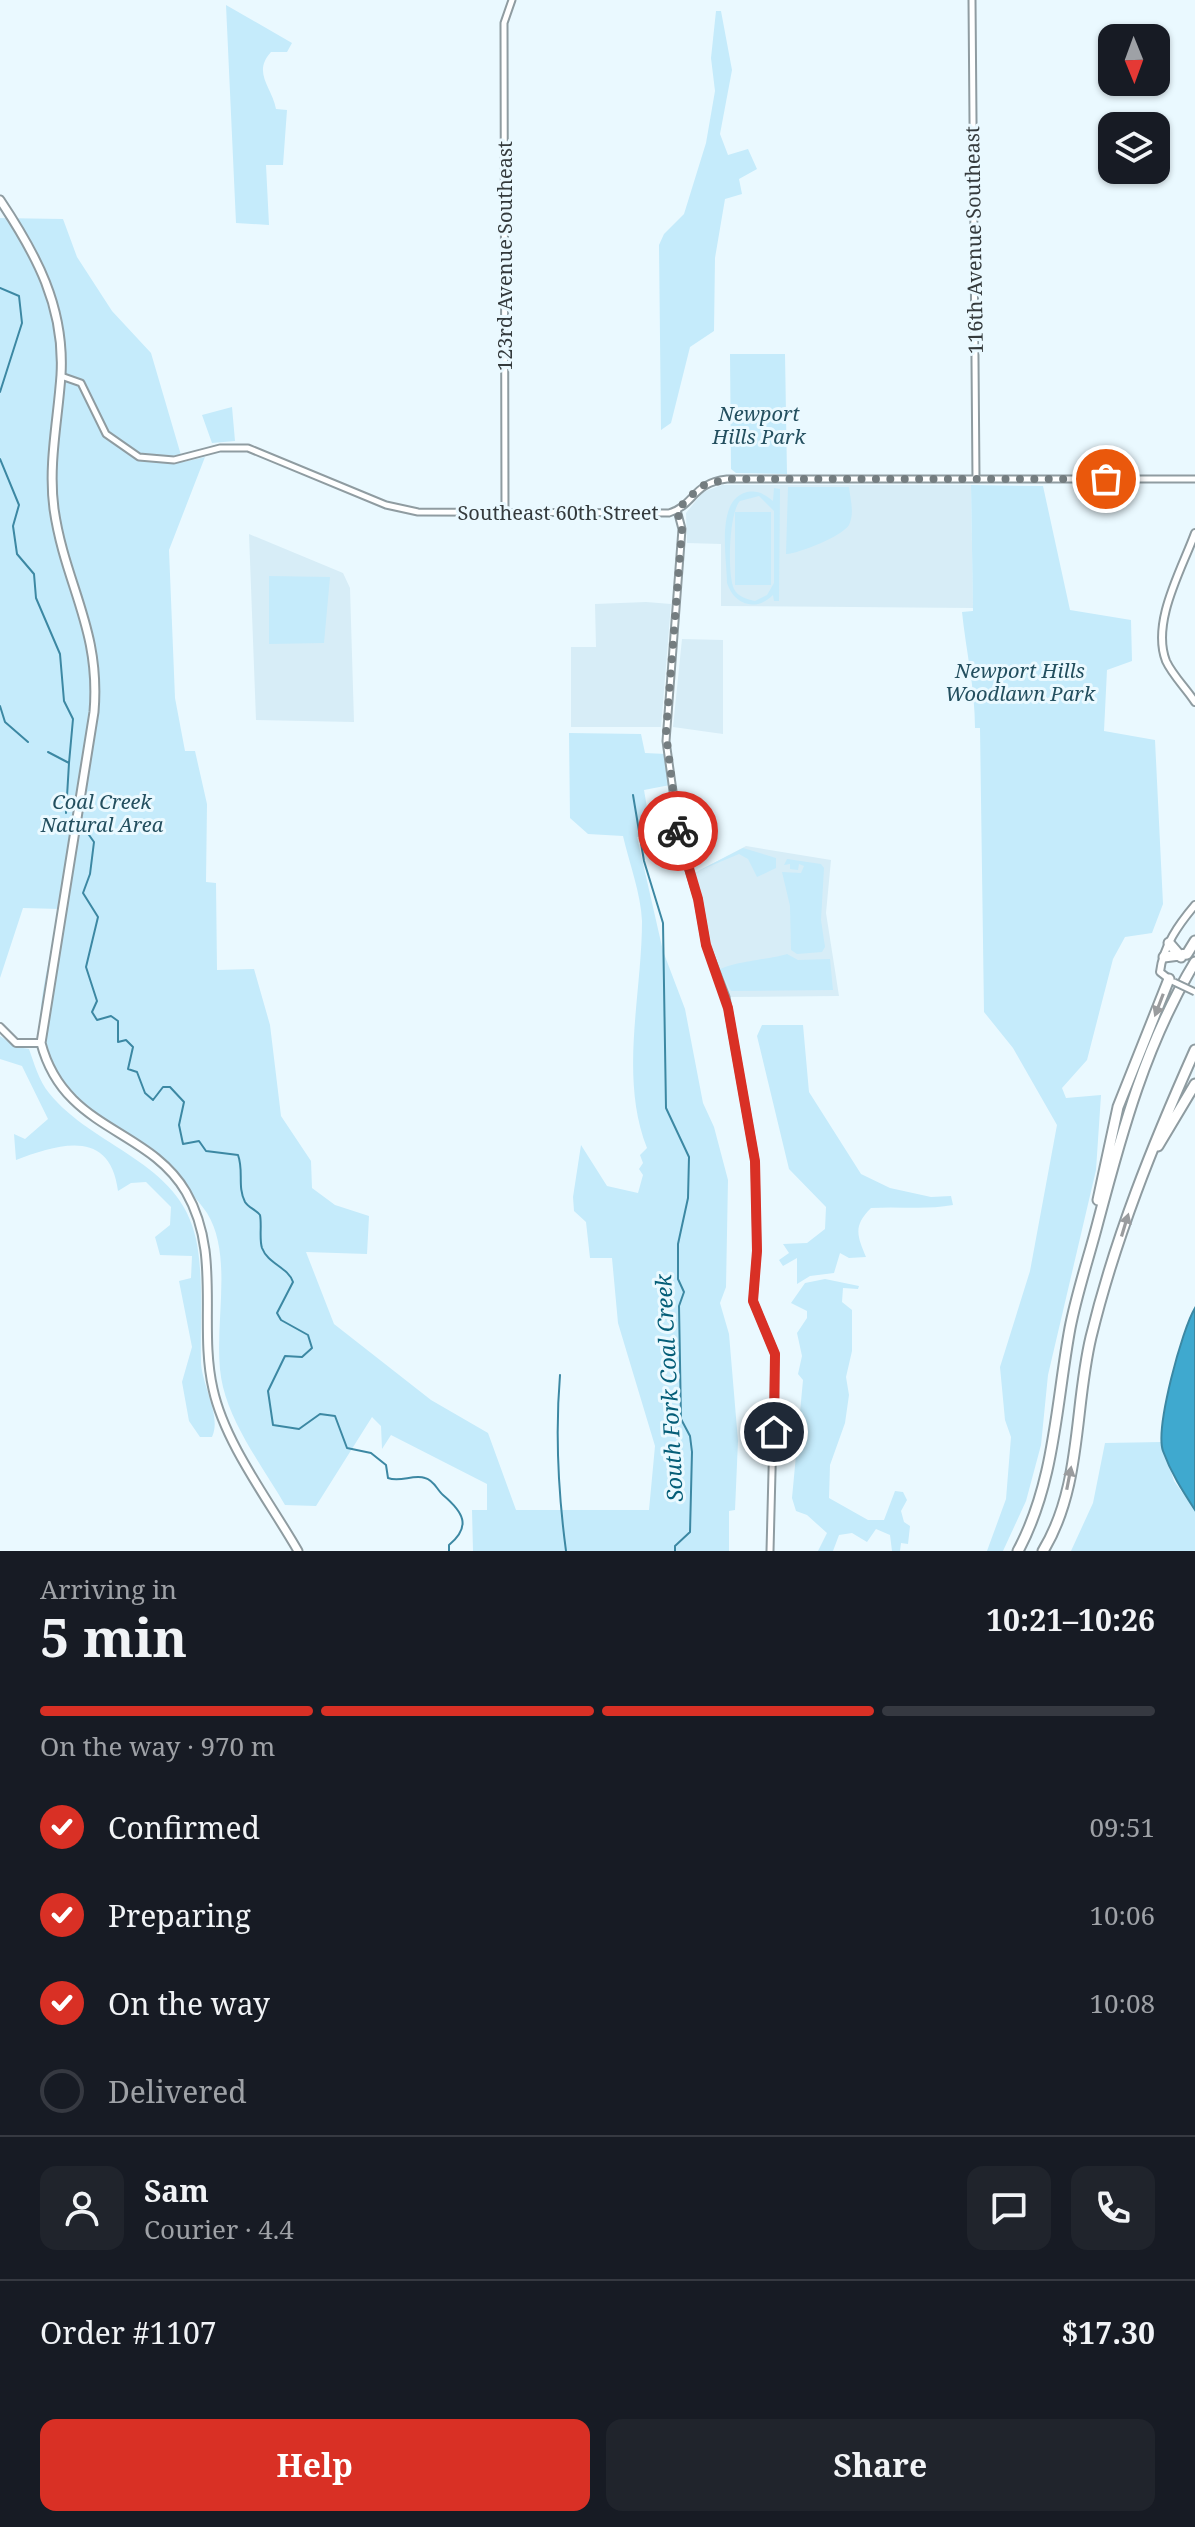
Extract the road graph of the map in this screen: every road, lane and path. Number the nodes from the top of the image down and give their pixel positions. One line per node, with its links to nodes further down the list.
1 (512, 0): 8 (street, 123rd Avenue Southeast)
2 (972, 0): 5 (street, 116th Avenue Southeast)
3 (0, 200): 4 (main road)
4 (61, 376): 8 (street, Southeast 60th Street); 20 (main road)
5 (976, 479): 6 (street, Southeast 60th Street); 7 (street, Southeast 60th Street)
6 (1195, 479)
7 (677, 510): 8 (street, Southeast 60th Street); 26 (street)
8 (505, 513)
9 (1195, 533): 10 (main road)
10 (1195, 702)
11 (1195, 905): 13 (main road)
12 (1195, 941): 15 (highway)
13 (1169, 943): 14 (main road); 15 (highway)
14 (1164, 957): 15 (highway); 17 (main road)
15 (1181, 957)
16 (1195, 962): 24 (highway)
17 (1172, 980): 18 (street, bridge); 24 (highway, one-way to 24)
18 (1195, 992)
19 (0, 1027): 20 (main road)
20 (41, 1043): 25 (main road)
21 (1195, 1050): 23 (highway)
22 (1195, 1084): 23 (highway)
23 (1143, 1168): 28 (highway, one-way to 23)
24 (1071, 1323): 27 (highway)
25 (298, 1551)
26 (770, 1551)
27 (1018, 1551)
28 (1043, 1551)

